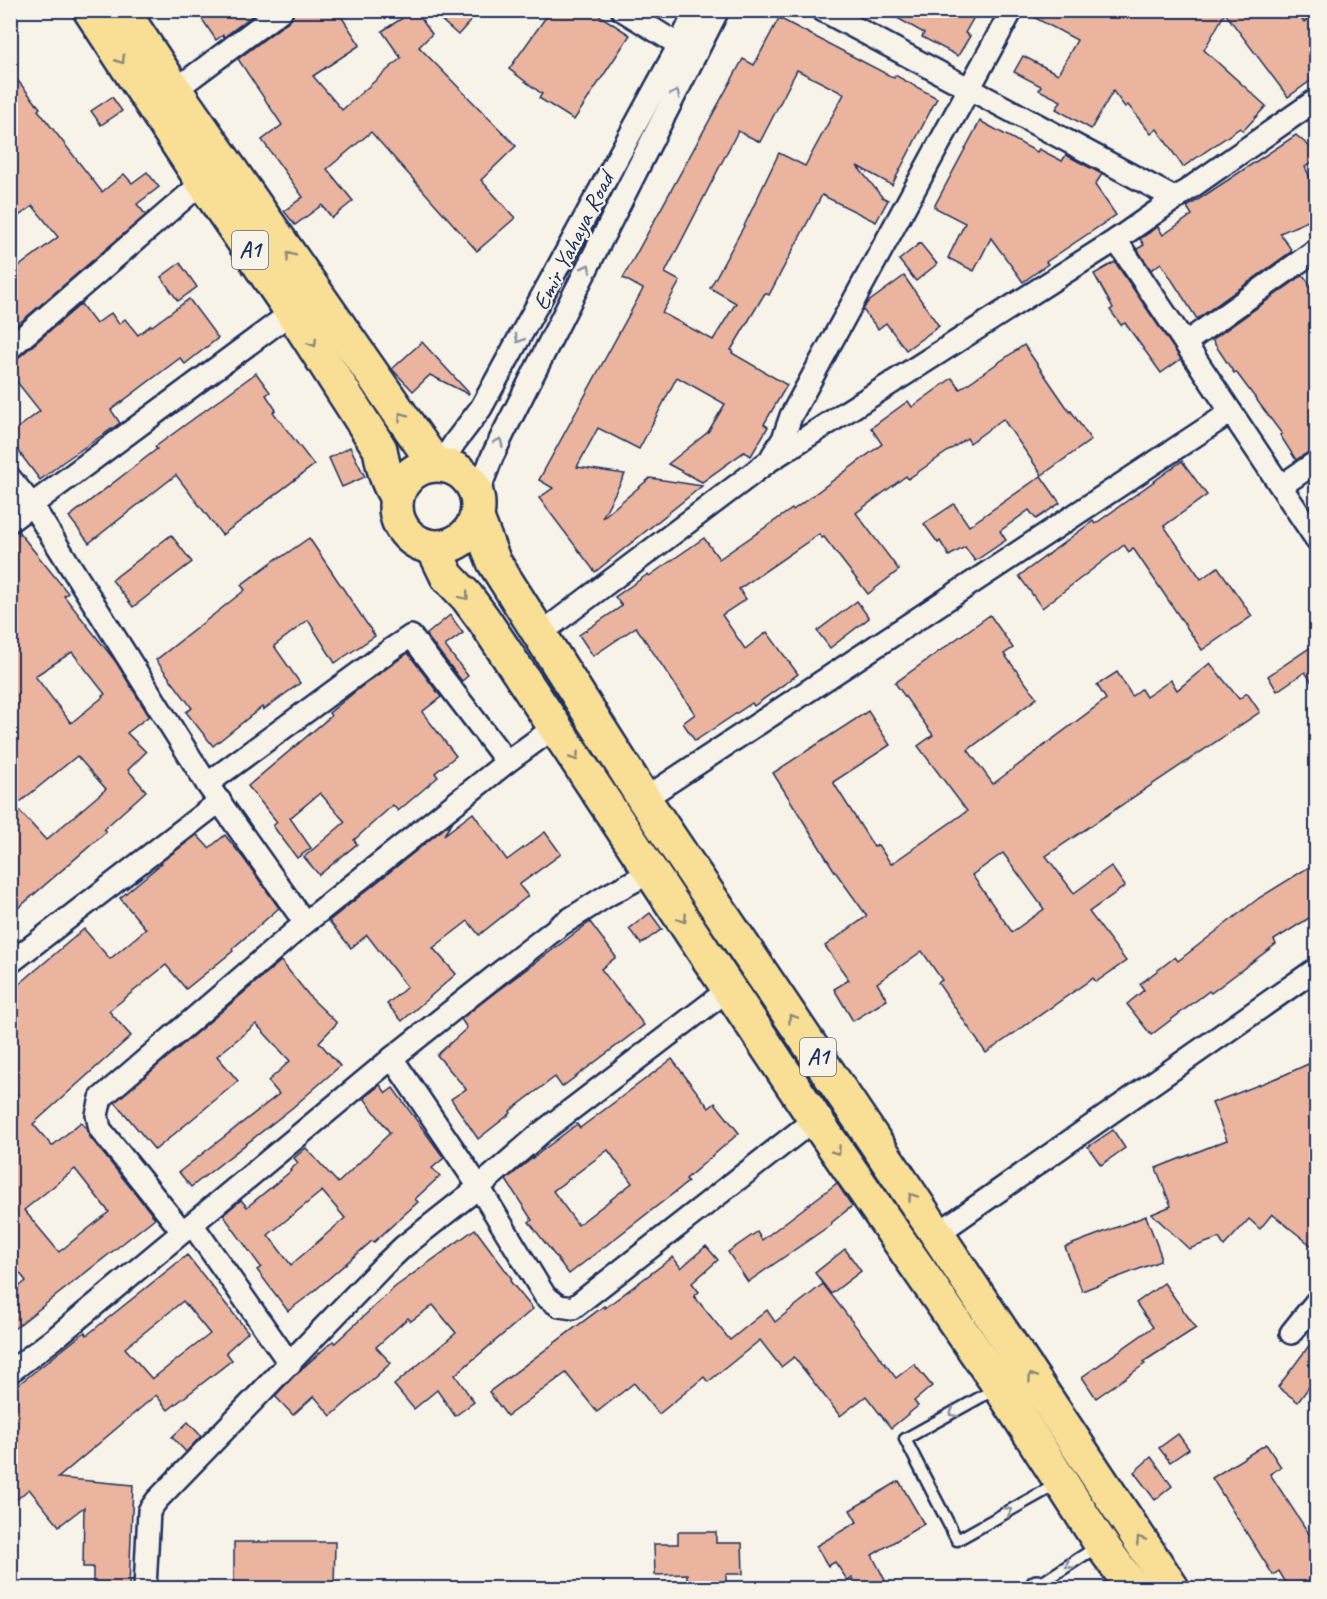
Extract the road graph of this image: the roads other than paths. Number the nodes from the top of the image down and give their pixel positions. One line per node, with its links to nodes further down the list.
1 (90, 10): 13 (highway, A1, one-way to 13)
2 (122, 10): 11 (highway, A1)
3 (282, 10): 11 (street)
4 (622, 10): 9 (street)
5 (696, 10): 9 (street, Emir Yahaya Road)
6 (718, 10): 28 (street, Emir Yahaya Road, one-way to 6)
7 (822, 10): 10 (street)
8 (1012, 10): 10 (street)
9 (679, 45): 23 (street, Emir Yahaya Road, one-way to 23)
10 (968, 89): 14 (street); 21 (street)
11 (175, 90): 23 (highway, A1, one-way to 11)
12 (1317, 100): 14 (street)
13 (203, 182): 17 (highway, A1); 19 (street)
14 (1176, 199): 15 (street)
15 (1116, 240): 18 (street); 21 (street)
16 (1317, 250): 18 (street)
17 (292, 312): 26 (highway, A1, one-way to 26); 27 (street)
18 (1185, 343): 20 (street)
19 (10, 348)
20 (1231, 412): 25 (street); 36 (street)
21 (769, 461): 32 (street)
22 (1317, 462): 25 (street)
23 (438, 464): 26 (highway); 28 (highway)
24 (10, 478): 27 (street)
25 (1281, 486): 30 (street)
26 (396, 496): 31 (highway)
27 (32, 505): 29 (street); 35 (street)
28 (477, 507): 31 (highway); 32 (highway, A1)
29 (10, 521)
30 (1317, 539)
31 (433, 547): 33 (highway, A1, one-way to 33)
32 (540, 634): 36 (highway, A1)
33 (555, 727): 34 (street); 38 (highway, A1, one-way to 38)
34 (507, 762): 35 (street); 39 (street)
35 (207, 784): 37 (street)
36 (644, 799): 47 (highway, A1, one-way to 36)
37 (220, 801): 39 (street); 40 (street)
38 (651, 872): 42 (highway, A1, one-way to 42); 43 (street)
39 (305, 923): 46 (street)
40 (10, 963)
41 (1317, 969): 47 (street)
42 (729, 989): 44 (highway, A1); 45 (street)
43 (392, 1058): 45 (street); 46 (street)
44 (815, 1119): 45 (street); 52 (highway, A1, one-way to 52)
45 (478, 1187): 50 (street)
46 (187, 1227): 50 (street); 51 (street)
47 (937, 1233): 58 (highway, A1, one-way to 47)
48 (1317, 1302): 49 (street)
49 (1291, 1333)
50 (290, 1364): 56 (street)
51 (10, 1372)
52 (1000, 1387): 53 (highway, A1); 53 (lane, one-way to 53)
53 (1062, 1481): 54 (highway, A1)
54 (1101, 1544): 55 (lane, one-way to 55); 57 (highway, A1)
55 (1038, 1587)
56 (145, 1588)
57 (1133, 1588)
58 (1172, 1588)

